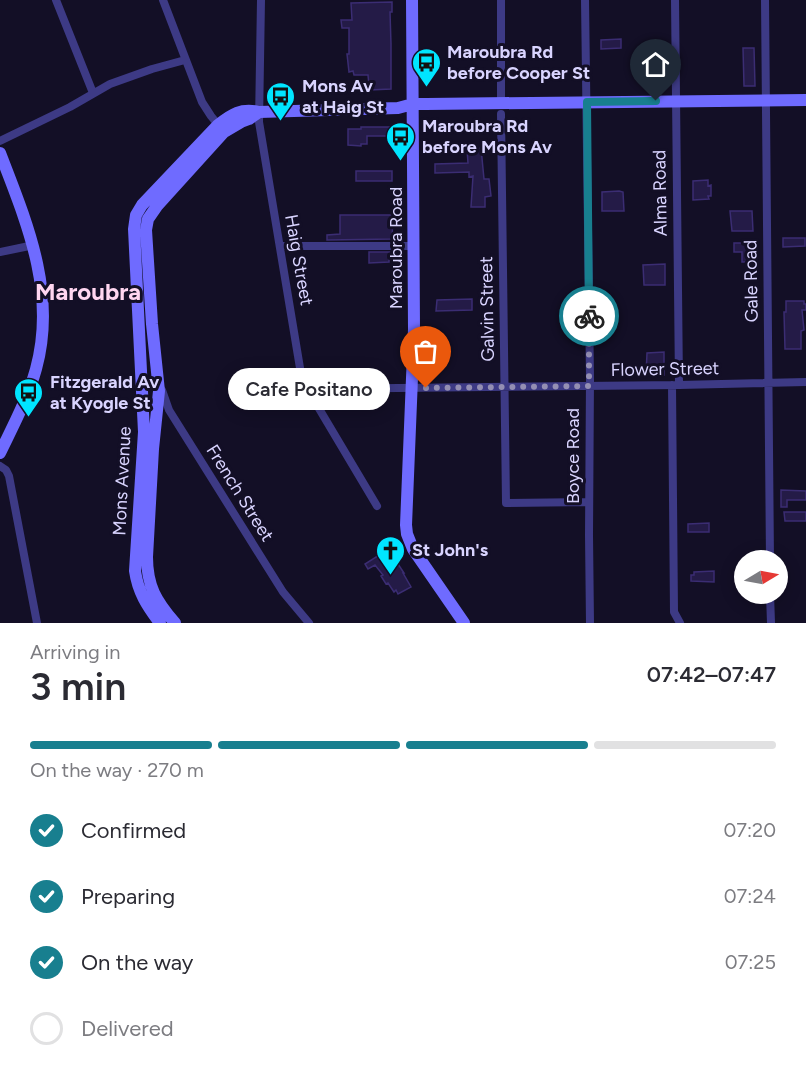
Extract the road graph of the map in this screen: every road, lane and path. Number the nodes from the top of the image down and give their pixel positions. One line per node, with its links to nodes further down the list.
1 (56, 0): 10 (street)
2 (163, 0): 9 (street)
3 (261, 0): 17 (street, Haig Street)
4 (412, 0): 15 (street, Maroubra Road)
5 (501, 0): 16 (street, Galvin Street)
6 (585, 0): 14 (street, Boyce Road)
7 (675, 0): 13 (street, Alma Road)
8 (765, 0): 11 (street, Gale Road)
9 (185, 60): 10 (street); 18 (street)
10 (93, 93): 19 (street)
11 (766, 100): 12 (street, Mons Avenue); 13 (street, Mons Avenue); 27 (street, Gale Road)
12 (806, 100)
13 (676, 101): 14 (street, Mons Avenue); 29 (street, Alma Road)
14 (587, 102): 16 (street, Mons Avenue); 28 (street, Boyce Road)
15 (413, 105): 16 (street, Mons Avenue); 17 (street, Mons Avenue); 23 (street, Maroubra Road)
16 (501, 108): 30 (street, Galvin Street)
17 (259, 112): 18 (street, Mons Avenue); 22 (street, Haig Street)
18 (221, 128): 25 (street, Mons Avenue); 40 (street, Mons Avenue)
19 (0, 141)
20 (0, 153): 21 (street)
21 (33, 245): 24 (street); 33 (street)
22 (280, 246): 23 (street); 32 (street, Haig Street)
23 (413, 246): 31 (street, Maroubra Road)
24 (0, 252)
25 (158, 372): 41 (street, Mons Avenue); 42 (street, French Street)
26 (806, 382): 27 (street, Flower Street)
27 (769, 384): 29 (street, Flower Street); 37 (street, Gale Road)
28 (589, 386): 29 (street, Flower Street); 30 (street, Flower Street); 35 (street, Boyce Road)
29 (676, 386): 45 (street, Alma Road)
30 (505, 387): 31 (street, Flower Street); 35 (street, Galvin Street)
31 (411, 388): 32 (street, Flower Street); 43 (street, Maroubra Road)
32 (308, 389): 36 (street, Haig Street)
33 (0, 453)
34 (0, 466): 39 (street)
35 (590, 502): 44 (street, Boyce Road)
36 (377, 506)
37 (770, 550)
38 (770, 604): 46 (street)
39 (38, 623)
40 (160, 623)
41 (176, 623)
42 (309, 623)
43 (464, 623)
44 (590, 623)
45 (680, 623)
46 (771, 623)

